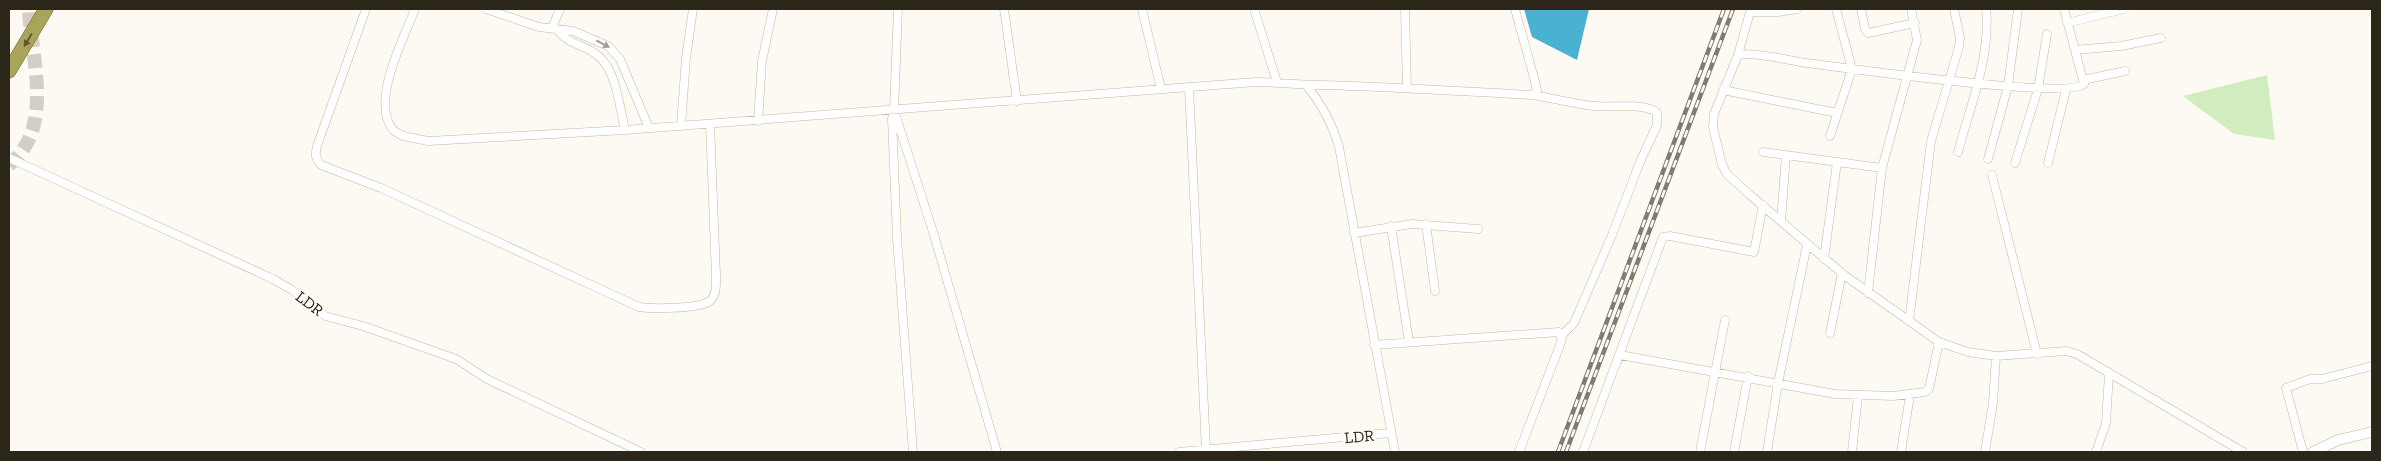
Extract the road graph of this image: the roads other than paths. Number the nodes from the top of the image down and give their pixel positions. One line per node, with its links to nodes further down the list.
1 (366, 9): 51 (street)
2 (415, 9): 54 (street)
3 (486, 9): 25 (street)
4 (560, 9): 25 (street)
5 (694, 9): 52 (street)
6 (773, 9): 50 (street)
7 (898, 9): 48 (street)
8 (1004, 9): 47 (street)
9 (1142, 9): 42 (street)
10 (1254, 9): 36 (street)
11 (1405, 9): 41 (street)
12 (1515, 9): 46 (street)
13 (1797, 9): 29 (street)
14 (1836, 9): 30 (street)
15 (1861, 9): 23 (street)
16 (1911, 9): 23 (street)
17 (1954, 9): 34 (street)
18 (1986, 9): 37 (street)
19 (2018, 9): 39 (street)
20 (2064, 9): 24 (street)
21 (2124, 9): 24 (street)
22 (45, 10): 31 (highway, one-way to 31)
23 (1915, 23): 33 (street)
24 (2067, 23): 28 (street)
25 (555, 29): 53 (street, one-way to 53); 54 (street)
26 (2047, 34): 43 (street)
27 (2161, 38): 28 (street)
28 (2075, 50): 35 (street)
29 (1738, 55): 30 (street); 44 (street)
30 (1852, 69): 33 (street); 49 (street)
31 (9, 70)
32 (2125, 70): 35 (street)
33 (1908, 75): 34 (street); 64 (street)
34 (1948, 80): 37 (street); 78 (street)
35 (2083, 80): 45 (street)
36 (1278, 82): 38 (street); 40 (street)
37 (1977, 82): 39 (street); 57 (street)
38 (1306, 85): 41 (street); 71 (street)
39 (2008, 86): 43 (street); 60 (street)
40 (1189, 87): 42 (street); 96 (street)
41 (1407, 88): 46 (street)
42 (1161, 89): 47 (street)
43 (2038, 89): 45 (street); 62 (street)
44 (1723, 90): 49 (street); 66 (street)
45 (2066, 90): 63 (street)
46 (1532, 95): 80 (street)
47 (1017, 101): 48 (street)
48 (894, 110): 50 (street); 99 (street); 100 (street)
49 (1837, 113): 55 (street)
50 (758, 120): 51 (street)
51 (710, 124): 52 (street)
52 (681, 126): 53 (street)
53 (649, 128): 54 (street)
54 (625, 130)
55 (1830, 136)
56 (1763, 152): 58 (street)
57 (1958, 152)
58 (1786, 155): 61 (street); 67 (street)
59 (9, 158): 98 (street, LDR)
60 (1988, 159)
61 (1837, 162): 64 (street); 73 (street)
62 (2015, 163)
63 (2048, 163)
64 (1882, 168): 76 (street)
65 (1992, 175): 84 (street)
66 (1763, 206): 67 (street); 85 (street)
67 (1781, 221): 72 (street)
68 (1426, 224): 69 (street); 70 (street); 75 (street)
69 (1391, 226): 71 (street); 81 (street)
70 (1478, 229)
71 (1354, 233): 83 (street)
72 (1807, 245): 73 (street); 91 (street)
73 (1824, 259): 74 (street)
74 (1842, 273): 76 (street); 79 (street)
75 (1435, 291)
76 (1868, 293): 78 (street)
77 (1725, 320): 88 (street)
78 (1908, 322): 82 (street)
79 (1830, 333)
80 (1561, 336): 81 (street); 103 (street)
81 (1409, 342): 83 (street)
82 (1939, 342): 86 (street); 92 (street)
83 (1374, 345): 95 (street)
84 (2037, 354): 86 (street); 89 (street)
85 (1620, 355): 88 (street); 104 (street)
86 (1996, 356): 110 (street)
87 (2372, 366): 113 (street)
88 (1716, 370): 90 (street); 105 (street)
89 (2109, 374): 111 (street); 112 (street)
90 (1748, 376): 91 (street); 106 (street)
91 (1778, 384): 93 (street); 107 (street)
92 (1910, 394): 93 (street); 109 (street)
93 (1858, 396): 108 (street)
94 (2372, 432): 114 (street)
95 (1390, 433): 97 (street, LDR); 102 (street)
96 (1206, 450): 97 (street, LDR); 101 (street, LDR)
97 (1223, 450)
98 (641, 452)
99 (913, 452)
100 (997, 452)
101 (1180, 452)
102 (1395, 452)
103 (1519, 452)
104 (1584, 452)
105 (1700, 452)
106 (1734, 452)
107 (1767, 452)
108 (1852, 452)
109 (1901, 452)
110 (1985, 452)
111 (2096, 452)
112 (2243, 452)
113 (2303, 452)
114 (2313, 452)

